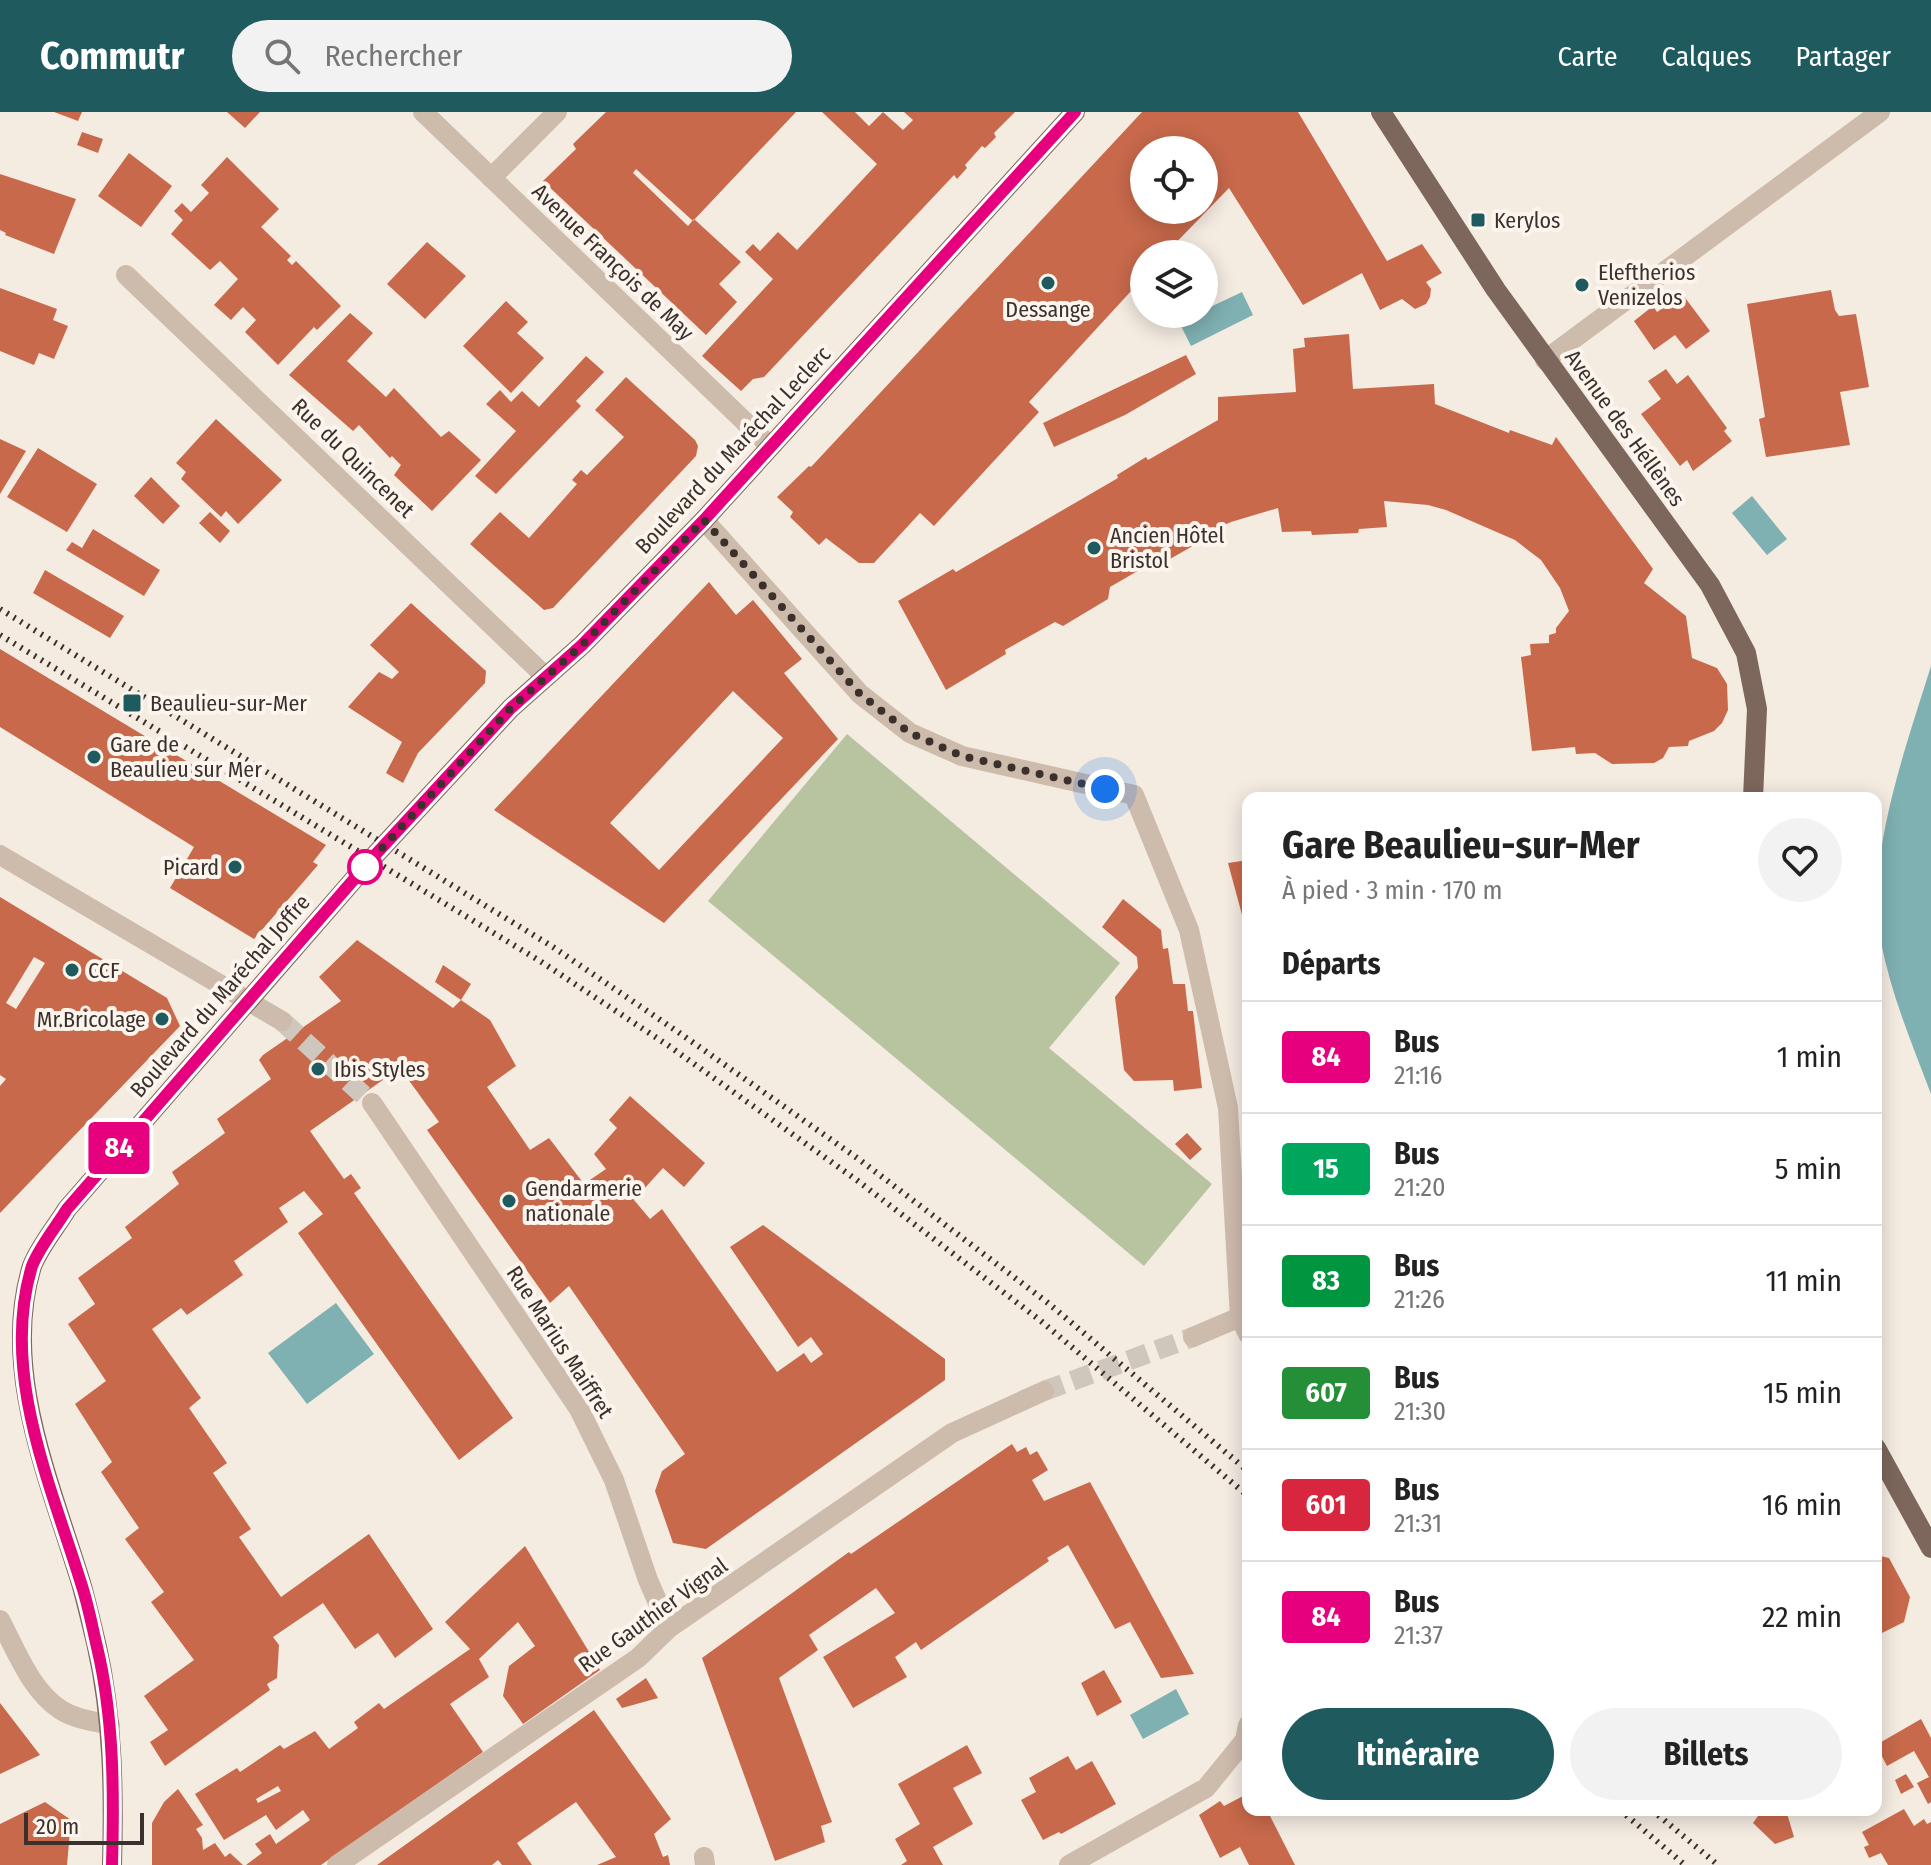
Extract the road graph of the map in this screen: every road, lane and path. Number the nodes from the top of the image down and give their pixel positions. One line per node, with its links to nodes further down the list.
1 (423, 112): 6 (street, Avenue François de May)
2 (557, 112): 6 (street)
3 (1075, 112): 9 (main road, Boulevard du Maréchal Leclerc)
4 (1381, 112): 8 (main road, Avenue des Héllènes)
5 (1880, 112): 8 (street)
6 (491, 178): 9 (street, Avenue François de May)
7 (126, 275): 11 (street, Rue du Quincenet)
8 (1545, 360): 12 (main road, Avenue des Héllènes)
9 (770, 446): 10 (main road, Boulevard du Maréchal Leclerc)
10 (704, 520): 11 (main road, Boulevard du Maréchal Leclerc); 18 (street)
11 (546, 677): 13 (main road, Boulevard du Maréchal Leclerc)
12 (1753, 792)
13 (418, 811): 15 (main road, Boulevard du Maréchal Joffre)
14 (0, 855): 15 (street)
15 (247, 1002): 16 (street); 26 (main road, Boulevard du Maréchal Joffre)
16 (282, 1021)
17 (372, 1103): 25 (street, Rue Marius Maiffret)
18 (1242, 1298)
19 (1242, 1325): 20 (street)
20 (1193, 1337)
21 (1044, 1391): 25 (street, Rue Gauthier Vignal)
22 (1882, 1459): 23 (main road)
23 (1931, 1548)
24 (0, 1620): 26 (street)
25 (669, 1628): 29 (street, Rue Gauthier Vignal)
26 (110, 1725): 28 (main road, Boulevard du Maréchal Joffre)
27 (1242, 1744): 30 (street)
28 (112, 1865)
29 (337, 1865)
30 (1069, 1865)

